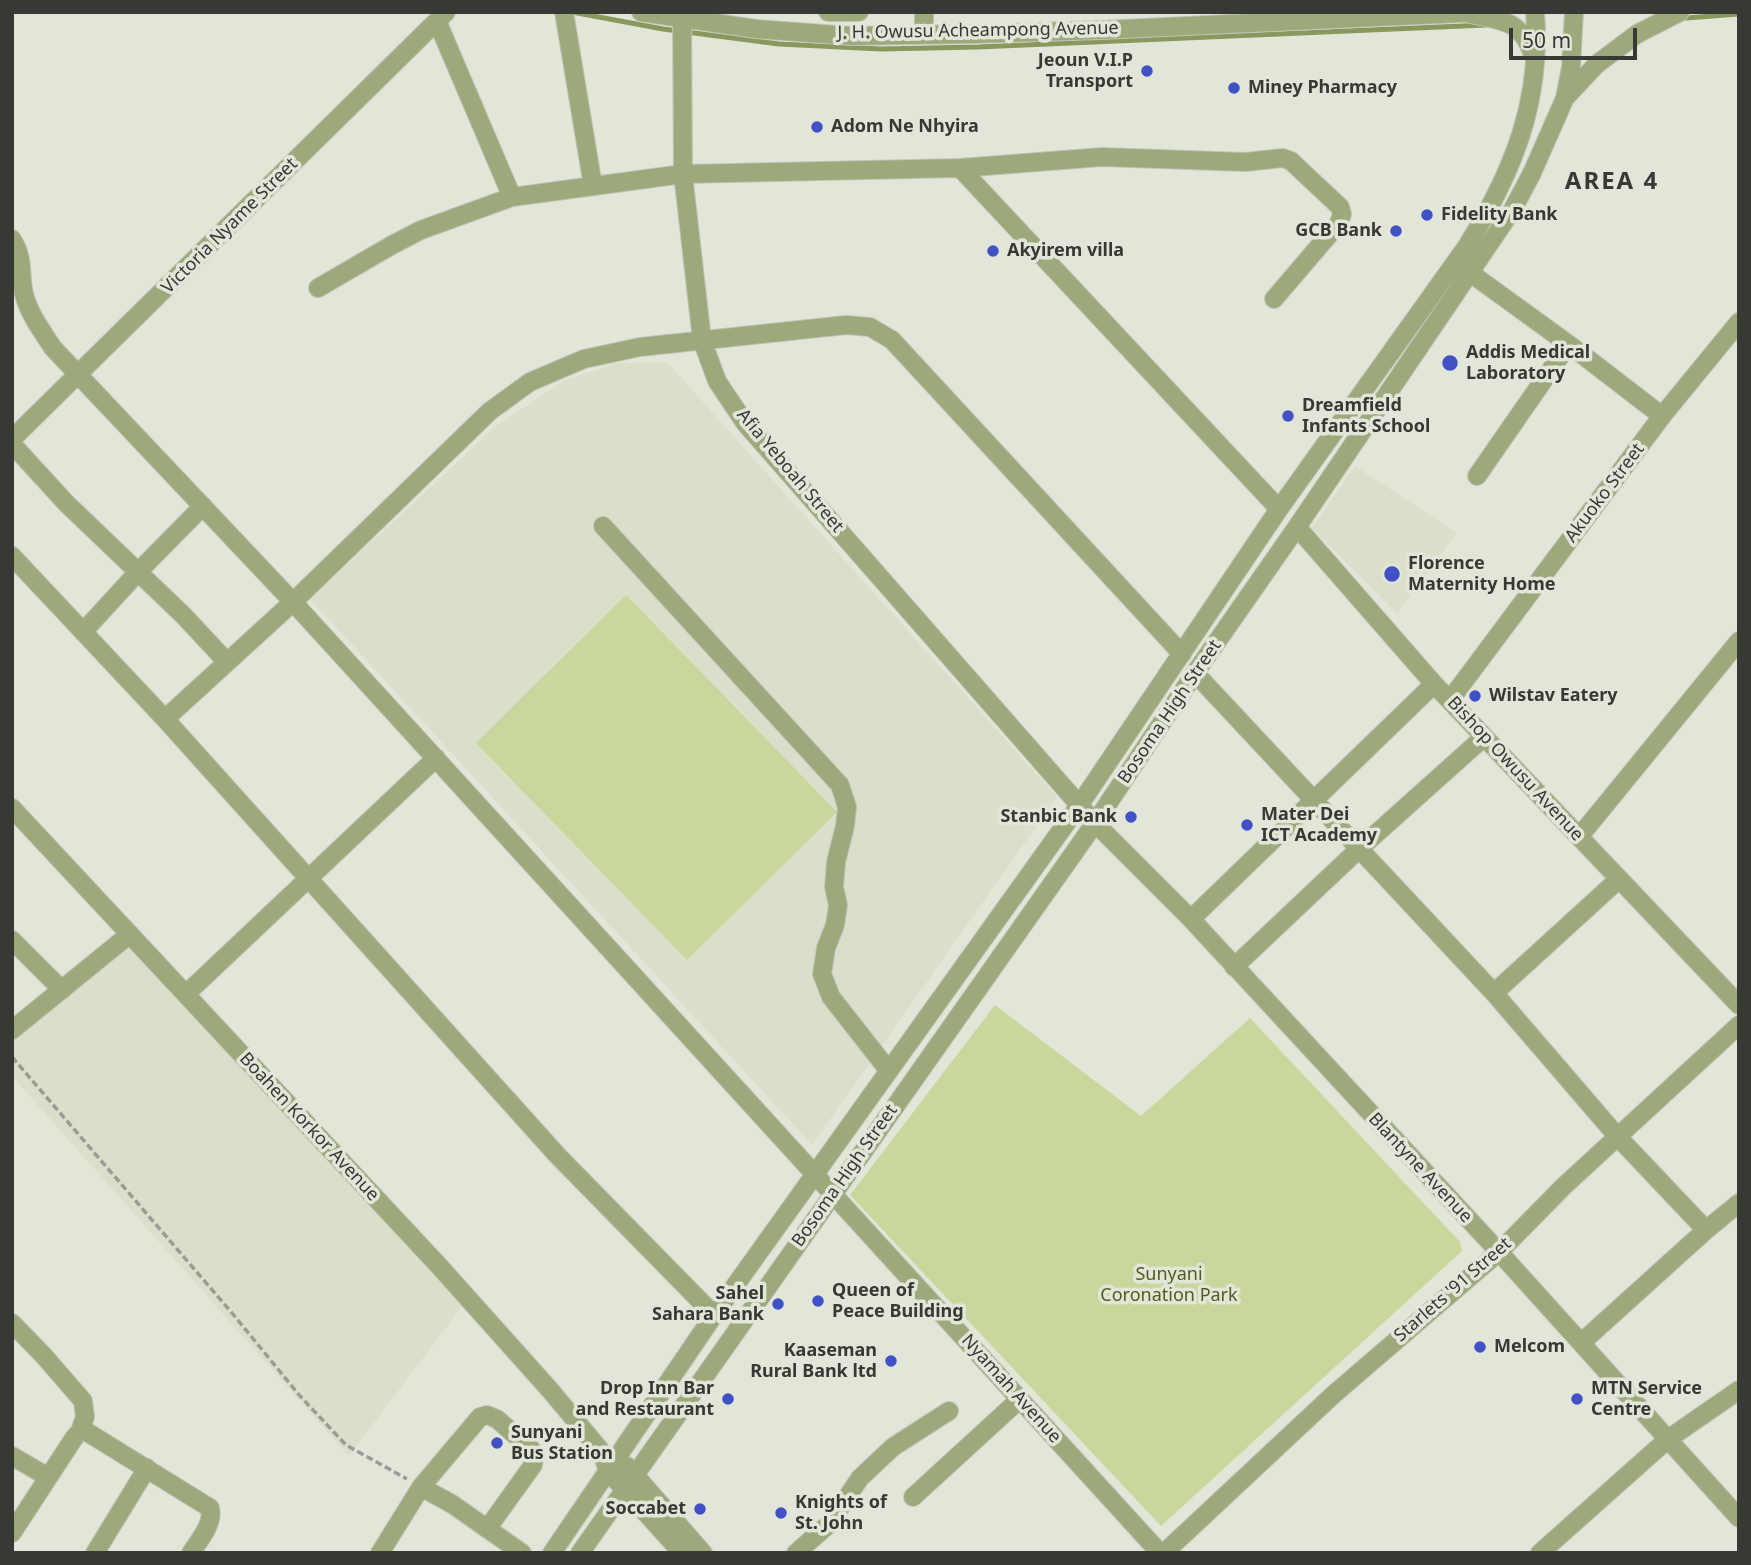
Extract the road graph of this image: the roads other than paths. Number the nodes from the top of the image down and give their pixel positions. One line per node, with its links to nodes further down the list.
1 (564, 12): 18 (street)
2 (641, 12): 12 (street, J. H. Owusu Acheampong Avenue)
3 (828, 12): 4 (street, J. H. Owusu Acheampong Avenue)
4 (859, 12)
5 (924, 12): 13 (street)
6 (1535, 12): 14 (street, Bosoma High Street)
7 (1574, 12): 15 (street, Bosoma High Street)
8 (1680, 12): 15 (street)
9 (1475, 13): 10 (street, J. H. Owusu Acheampong Avenue); 14 (street, J. H. Owusu Acheampong Avenue)
10 (1317, 16): 13 (street, J. H. Owusu Acheampong Avenue)
11 (442, 17): 19 (street); 27 (street, Victoria Nyame Street)
12 (682, 17): 13 (street, J. H. Owusu Acheampong Avenue); 17 (street, Afia Yeboah Street)
13 (924, 35)
14 (1536, 66): 32 (street, Bosoma High Street)
15 (1565, 97): 21 (street, Bosoma High Street)
16 (961, 168): 17 (street); 23 (street); 32 (street)
17 (683, 174): 18 (street); 25 (street, Afia Yeboah Street)
18 (593, 186): 19 (street)
19 (512, 197): 22 (street)
20 (12, 239): 27 (street, Nyamah Avenue)
21 (1469, 272): 26 (street); 34 (street, Bosoma High Street)
22 (318, 288)
23 (1274, 299)
24 (1739, 322): 28 (street, Akuoko Street)
25 (702, 340): 37 (street); 40 (street); 49 (street, Afia Yeboah Street)
26 (1571, 345): 28 (street); 30 (street)
27 (79, 374): 29 (street, Victoria Nyame Street); 31 (street, Nyamah Avenue)
28 (1662, 416): 44 (street, Akuoko Street)
29 (12, 442): 36 (street)
30 (1477, 476)
31 (203, 506): 36 (street); 37 (street, Nyamah Avenue)
32 (1279, 509): 40 (street, Bosoma High Street)
33 (603, 526): 66 (street)
34 (1297, 527): 42 (street, Bosoma High Street); 43 (street, Bishop Owusu Avenue)
35 (12, 556): 38 (street)
36 (138, 572): 38 (street); 41 (street)
37 (293, 602): 41 (street); 47 (street, Nyamah Avenue)
38 (83, 632): 45 (street)
39 (1739, 641): 52 (street)
40 (1182, 654): 49 (street, Bosoma High Street)
41 (227, 662): 45 (street)
42 (1195, 673): 48 (street); 51 (street, Bosoma High Street)
43 (1434, 684): 44 (street, Bishop Owusu Avenue); 48 (street)
44 (1450, 700): 46 (street, Bishop Owusu Avenue)
45 (165, 719): 54 (street)
46 (1484, 737): 52 (street, Bishop Owusu Avenue); 53 (street)
47 (436, 758): 54 (street); 68 (street, Nyamah Avenue)
48 (1314, 801): 53 (street); 56 (street)
49 (1080, 804): 51 (street, Afia Yeboah Street); 66 (street, Bosoma High Street)
50 (12, 808): 57 (street, Boahen Korkor Avenue)
51 (1095, 823): 56 (street, Blantyne Avenue); 69 (street, Bosoma High Street)
52 (1579, 837): 55 (street, Bishop Owusu Avenue)
53 (1359, 849): 59 (street); 61 (street)
54 (308, 879): 62 (street); 73 (street)
55 (1619, 879): 61 (street); 63 (street, Bishop Owusu Avenue)
56 (1191, 919): 59 (street, Blantyne Avenue)
57 (130, 934): 60 (street); 62 (street, Boahen Korkor Avenue)
58 (12, 940): 60 (street)
59 (1234, 967): 72 (street, Blantyne Avenue)
60 (62, 990): 65 (street)
61 (1494, 993): 67 (street)
62 (186, 994): 82 (street, Boahen Korkor Avenue)
63 (1739, 1005)
64 (1739, 1025): 67 (street, Starlets '91 Street)
65 (12, 1030)
66 (889, 1071): 68 (street, Bosoma High Street)
67 (1617, 1136): 71 (street); 72 (street, Starlets '91 Street)
68 (815, 1175): 69 (street, Nyamah Avenue); 73 (street, Bosoma High Street)
69 (833, 1194): 77 (street, Nyamah Avenue); 85 (street, Bosoma High Street)
70 (1739, 1203): 71 (street)
71 (1706, 1230): 75 (street)
72 (1499, 1252): 75 (street, Blantyne Avenue); 100 (street, Starlets '91 Street)
73 (714, 1315): 82 (street, Bosoma High Street)
74 (12, 1323): 79 (street)
75 (1581, 1343): 80 (street, Blantyne Avenue)
76 (1739, 1390): 80 (street)
77 (1020, 1399): 87 (street); 100 (street, Nyamah Avenue)
78 (948, 1411): 99 (street)
79 (80, 1431): 83 (street); 84 (street)
80 (1668, 1439): 88 (street, Blantyne Avenue); 101 (street)
81 (12, 1456): 84 (street)
82 (609, 1459): 85 (street, Boahen Korkor Avenue); 95 (street, Bosoma High Street)
83 (147, 1468): 91 (street); 92 (street)
84 (48, 1477): 90 (street)
85 (630, 1482): 96 (street, Bosoma High Street); 97 (street, Boahen Korkor Avenue); 98 (street, Boahen Korkor Avenue)
86 (421, 1487): 89 (street); 89 (street); 93 (street)
87 (912, 1497)
88 (1739, 1518)
89 (487, 1529): 94 (street)
90 (12, 1533)
91 (95, 1553)
92 (191, 1553)
93 (380, 1553)
94 (522, 1553)
95 (552, 1553)
96 (580, 1553)
97 (682, 1553)
98 (702, 1553)
99 (796, 1553)
100 (1162, 1553)
101 (1539, 1553)

